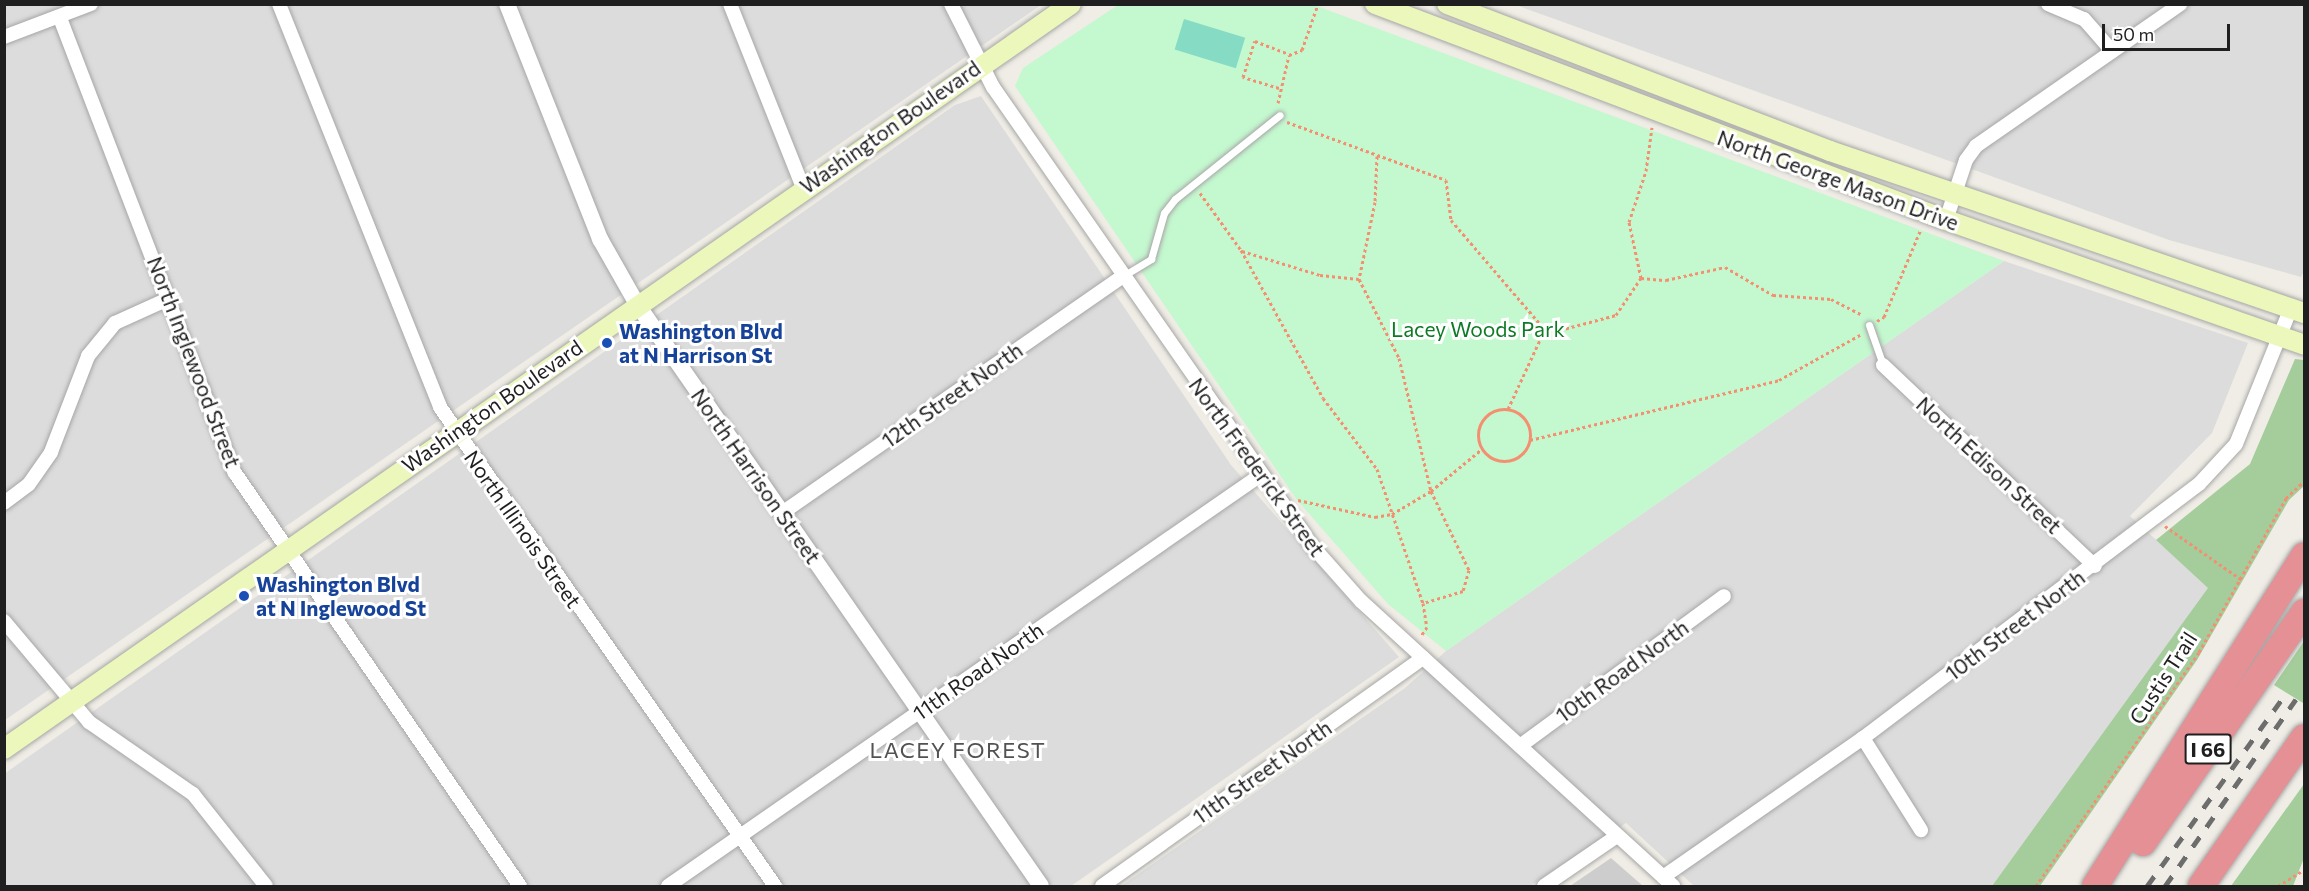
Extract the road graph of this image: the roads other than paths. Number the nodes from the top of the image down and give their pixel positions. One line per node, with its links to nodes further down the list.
1 (91, 4): 11 (street)
2 (279, 4): 27 (street, North Illinois Street)
3 (507, 4): 21 (street, North Harrison Street)
4 (730, 4): 16 (street)
5 (951, 4): 14 (street, North Frederick Street)
6 (1071, 4): 14 (main road, Washington Boulevard)
7 (1375, 4): 18 (main road, North George Mason Drive)
8 (1447, 4): 17 (main road, North George Mason Drive)
9 (2048, 4): 13 (street)
10 (2180, 4): 13 (street)
11 (60, 18): 12 (street); 20 (street, North Inglewood Street)
12 (4, 37)
13 (2112, 51): 17 (street)
14 (979, 66): 16 (main road, Washington Boulevard); 19 (street, North Frederick Street)
15 (1280, 115): 19 (lane)
16 (804, 187): 21 (main road, Washington Boulevard)
17 (1955, 195): 18 (street); 22 (main road, North George Mason Drive)
18 (1946, 220): 24 (main road, North George Mason Drive)
19 (1123, 276): 28 (street, North Frederick Street); 30 (street, 12th Street North)
20 (170, 298): 29 (street); 31 (street, North Inglewood Street)
21 (637, 304): 27 (main road, Washington Boulevard); 30 (street, North Harrison Street)
22 (2298, 310): 24 (street, 10th Street North)
23 (1869, 325): 26 (lane)
24 (2281, 336): 25 (main road, North George Mason Drive); 33 (street, 10th Street North)
25 (2304, 345)
26 (1883, 365): 33 (street, North Edison Street)
27 (455, 431): 31 (main road, Washington Boulevard); 47 (street, North Illinois Street)
28 (1259, 476): 37 (street, North Frederick Street); 39 (street, 11th Road North)
29 (4, 503)
30 (782, 513): 39 (street, North Harrison Street)
31 (289, 551): 38 (main road, Washington Boulevard); 50 (street, North Inglewood Street)
32 (2304, 555): 56 (highway)
33 (2095, 566): 40 (street, 10th Street North)
34 (1724, 596): 42 (street, 10th Road North)
35 (2304, 612): 57 (highway, I 66)
36 (4, 621): 38 (street)
37 (1423, 658): 42 (street, North Frederick Street); 54 (street, 11th Street North)
38 (70, 703): 43 (main road, Washington Boulevard); 49 (street)
39 (918, 712): 47 (street, 11th Road North); 53 (street, North Harrison Street)
40 (1863, 738): 45 (street); 48 (street, 10th Street North)
41 (2304, 738): 44 (highway)
42 (1520, 746): 46 (street, North Frederick Street)
43 (4, 749)
44 (2297, 753): 58 (highway)
45 (1921, 830)
46 (1617, 836): 48 (street, North Frederick Street); 55 (street)
47 (740, 837): 51 (street, 11th Road North); 52 (street, North Illinois Street)
48 (1668, 882)
49 (266, 886)
50 (520, 886)
51 (668, 886)
52 (775, 886)
53 (1041, 886)
54 (1102, 886)
55 (1544, 886)
56 (2095, 886)
57 (2112, 886)
58 (2201, 886)

